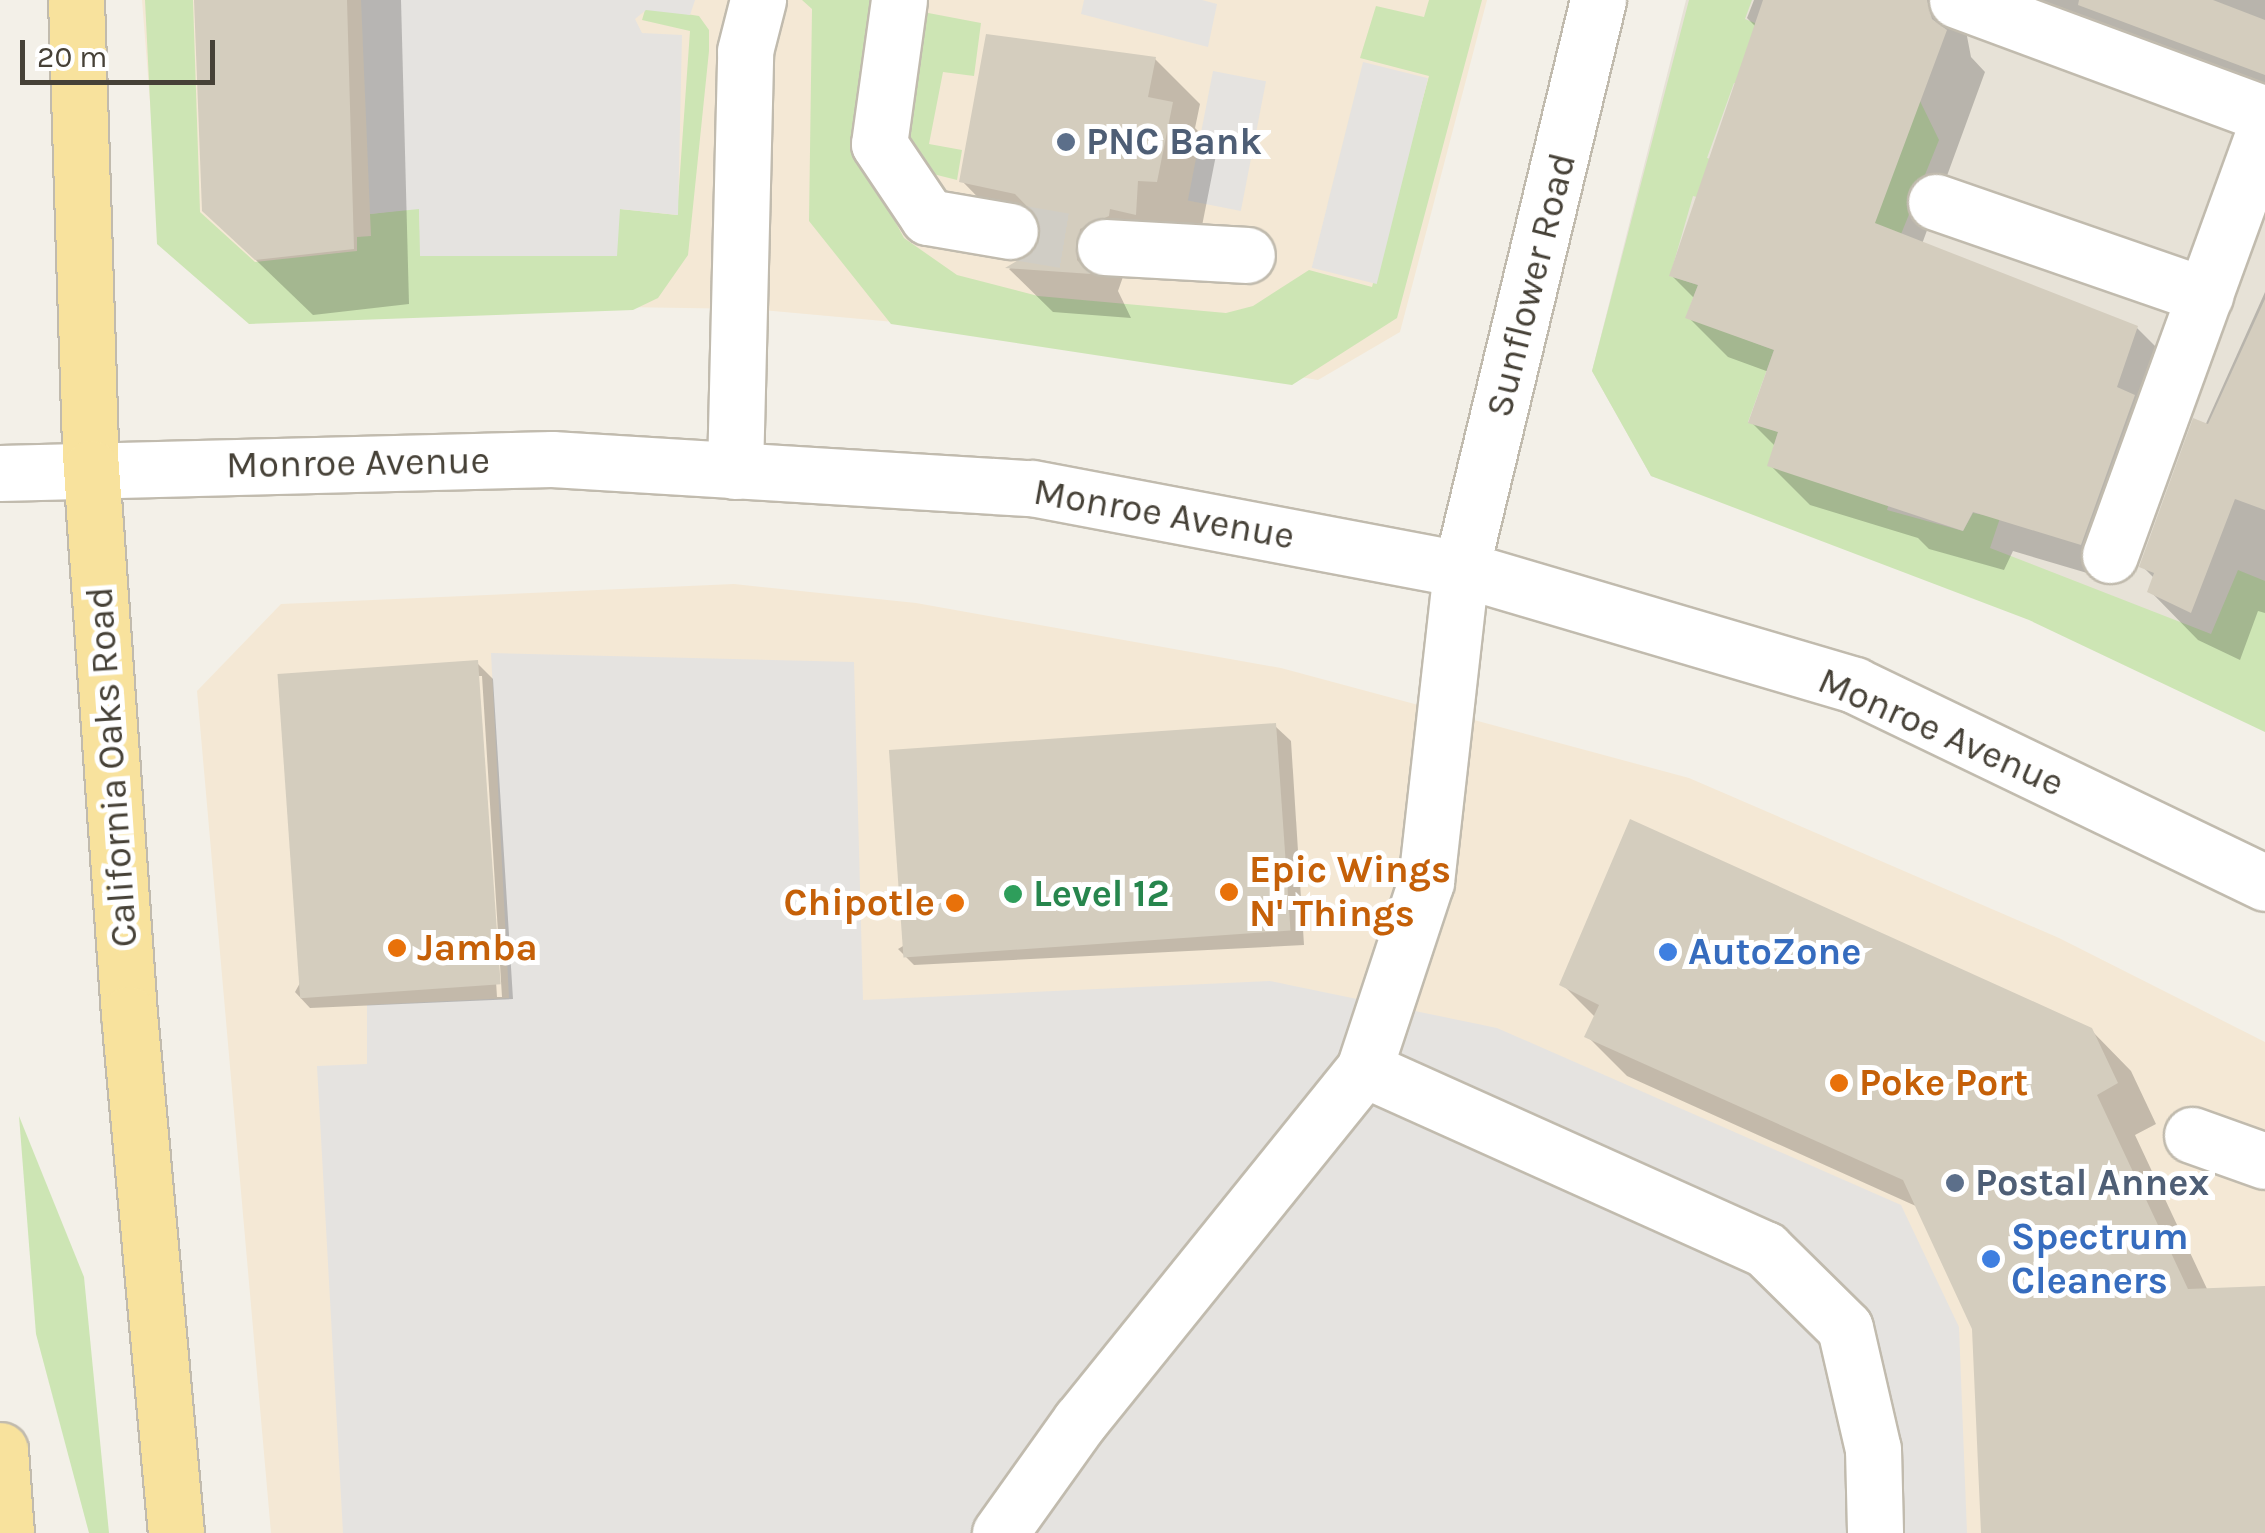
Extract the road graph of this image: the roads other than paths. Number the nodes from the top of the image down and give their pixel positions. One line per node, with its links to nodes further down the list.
1 (76, 0): 13 (main road, California Oaks Road)
2 (758, 0): 14 (street)
3 (899, 0): 9 (street)
4 (1598, 0): 17 (street, Sunflower Road)
5 (1957, 0): 6 (street)
6 (2265, 114)
7 (2265, 129): 12 (street)
8 (1936, 202): 12 (street)
9 (1010, 231)
10 (1105, 247): 11 (street)
11 (1247, 255)
12 (2205, 295): 16 (street)
13 (91, 468): 14 (street, Monroe Avenue); 15 (street, Monroe Avenue); 24 (main road, California Oaks Road)
14 (735, 472): 17 (street, Monroe Avenue)
15 (0, 473)
16 (2110, 555)
17 (1461, 569): 18 (street, Monroe Avenue); 19 (street, Sunflower Road)
18 (2265, 884)
19 (1364, 1069): 25 (street); 26 (street)
20 (2192, 1135): 21 (street)
21 (2265, 1161)
22 (0, 1450): 23 (main road)
23 (6, 1533)
24 (176, 1533)
25 (1000, 1533)
26 (1875, 1533)

